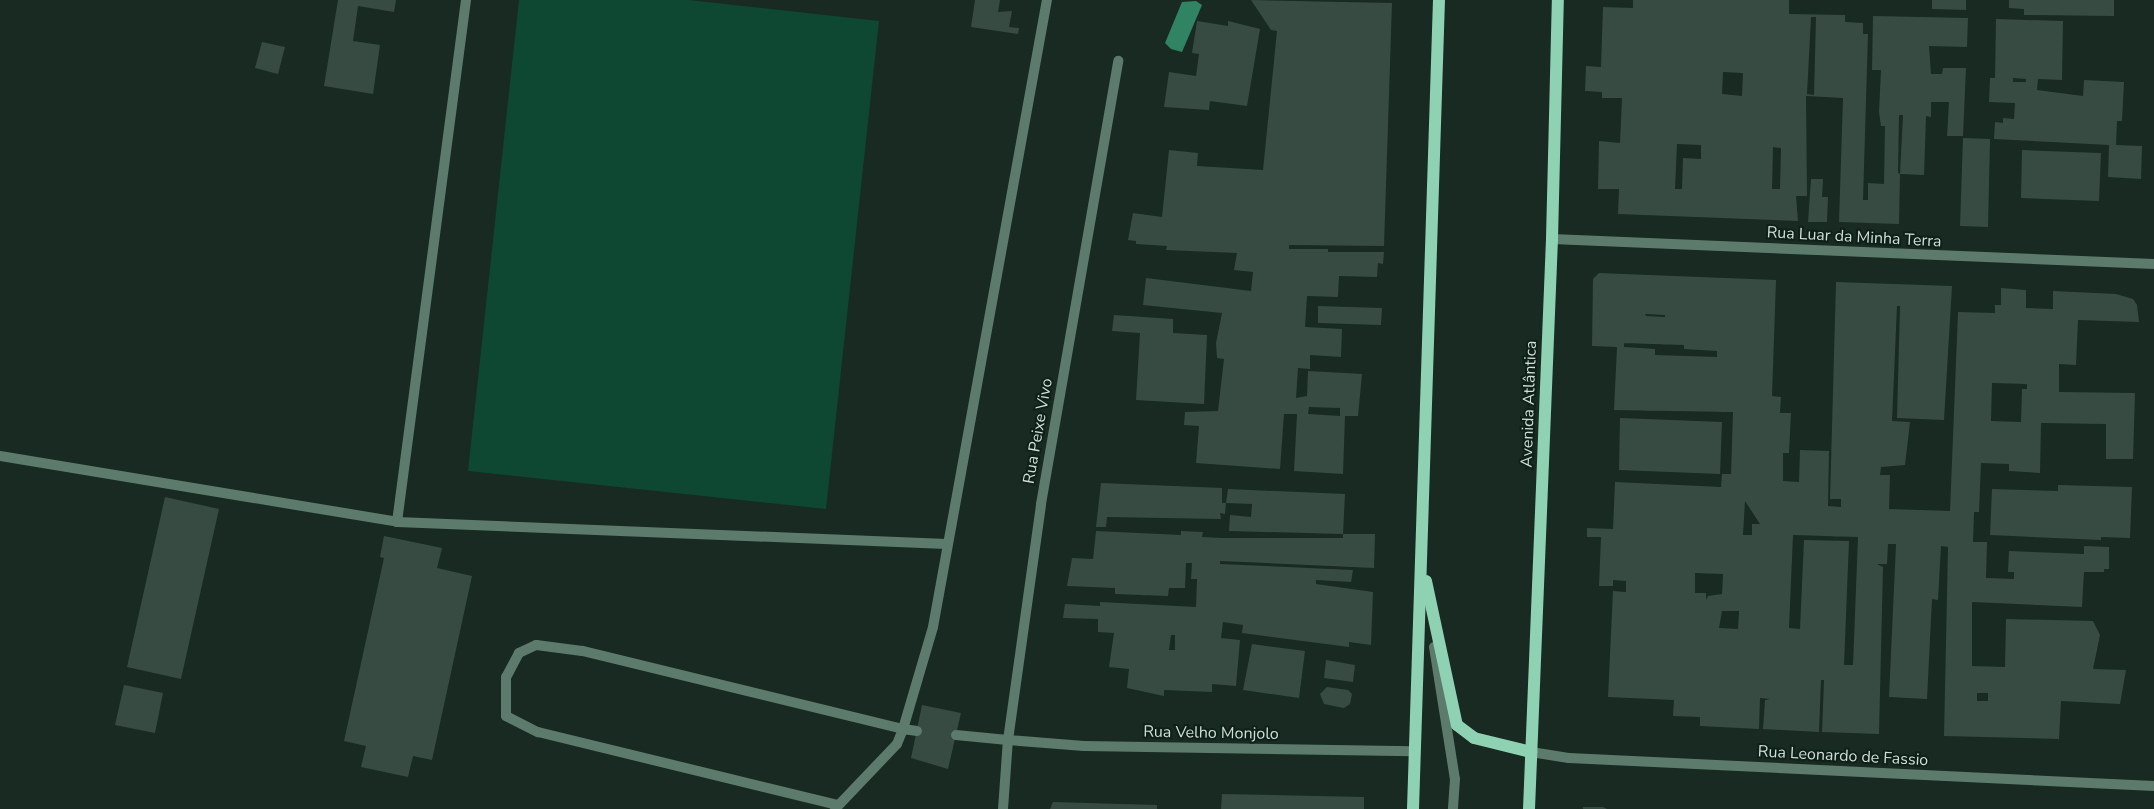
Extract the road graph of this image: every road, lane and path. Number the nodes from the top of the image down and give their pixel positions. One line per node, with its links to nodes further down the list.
1 (466, 0): 9 (street)
2 (1047, 0): 10 (street)
3 (1440, 0): 11 (main road)
4 (1558, 0): 6 (main road, Avenida Atlântica)
5 (1118, 61): 15 (street, Rua Peixe Vivo)
6 (1552, 239): 7 (street, Rua Luar da Minha Terra); 17 (main road, Avenida Atlântica)
7 (2154, 264)
8 (0, 456): 9 (street)
9 (397, 522): 10 (street)
10 (946, 544): 12 (street)
11 (1422, 564): 16 (main road); 17 (main road); 22 (street)
12 (903, 729): 13 (street); 19 (street); 19 (street)
13 (917, 731)
14 (956, 735): 15 (street, Rua Velho Monjolo)
15 (1008, 740): 16 (street, Rua Velho Monjolo); 20 (street, Rua Peixe Vivo)
16 (1414, 751): 21 (main road)
17 (1531, 752): 18 (street, Rua Leonardo de Fassio); 23 (main road, Avenida Atlântica)
18 (2154, 786)
19 (836, 807)
20 (1004, 809)
21 (1413, 809)
22 (1453, 809)
23 (1529, 809)

